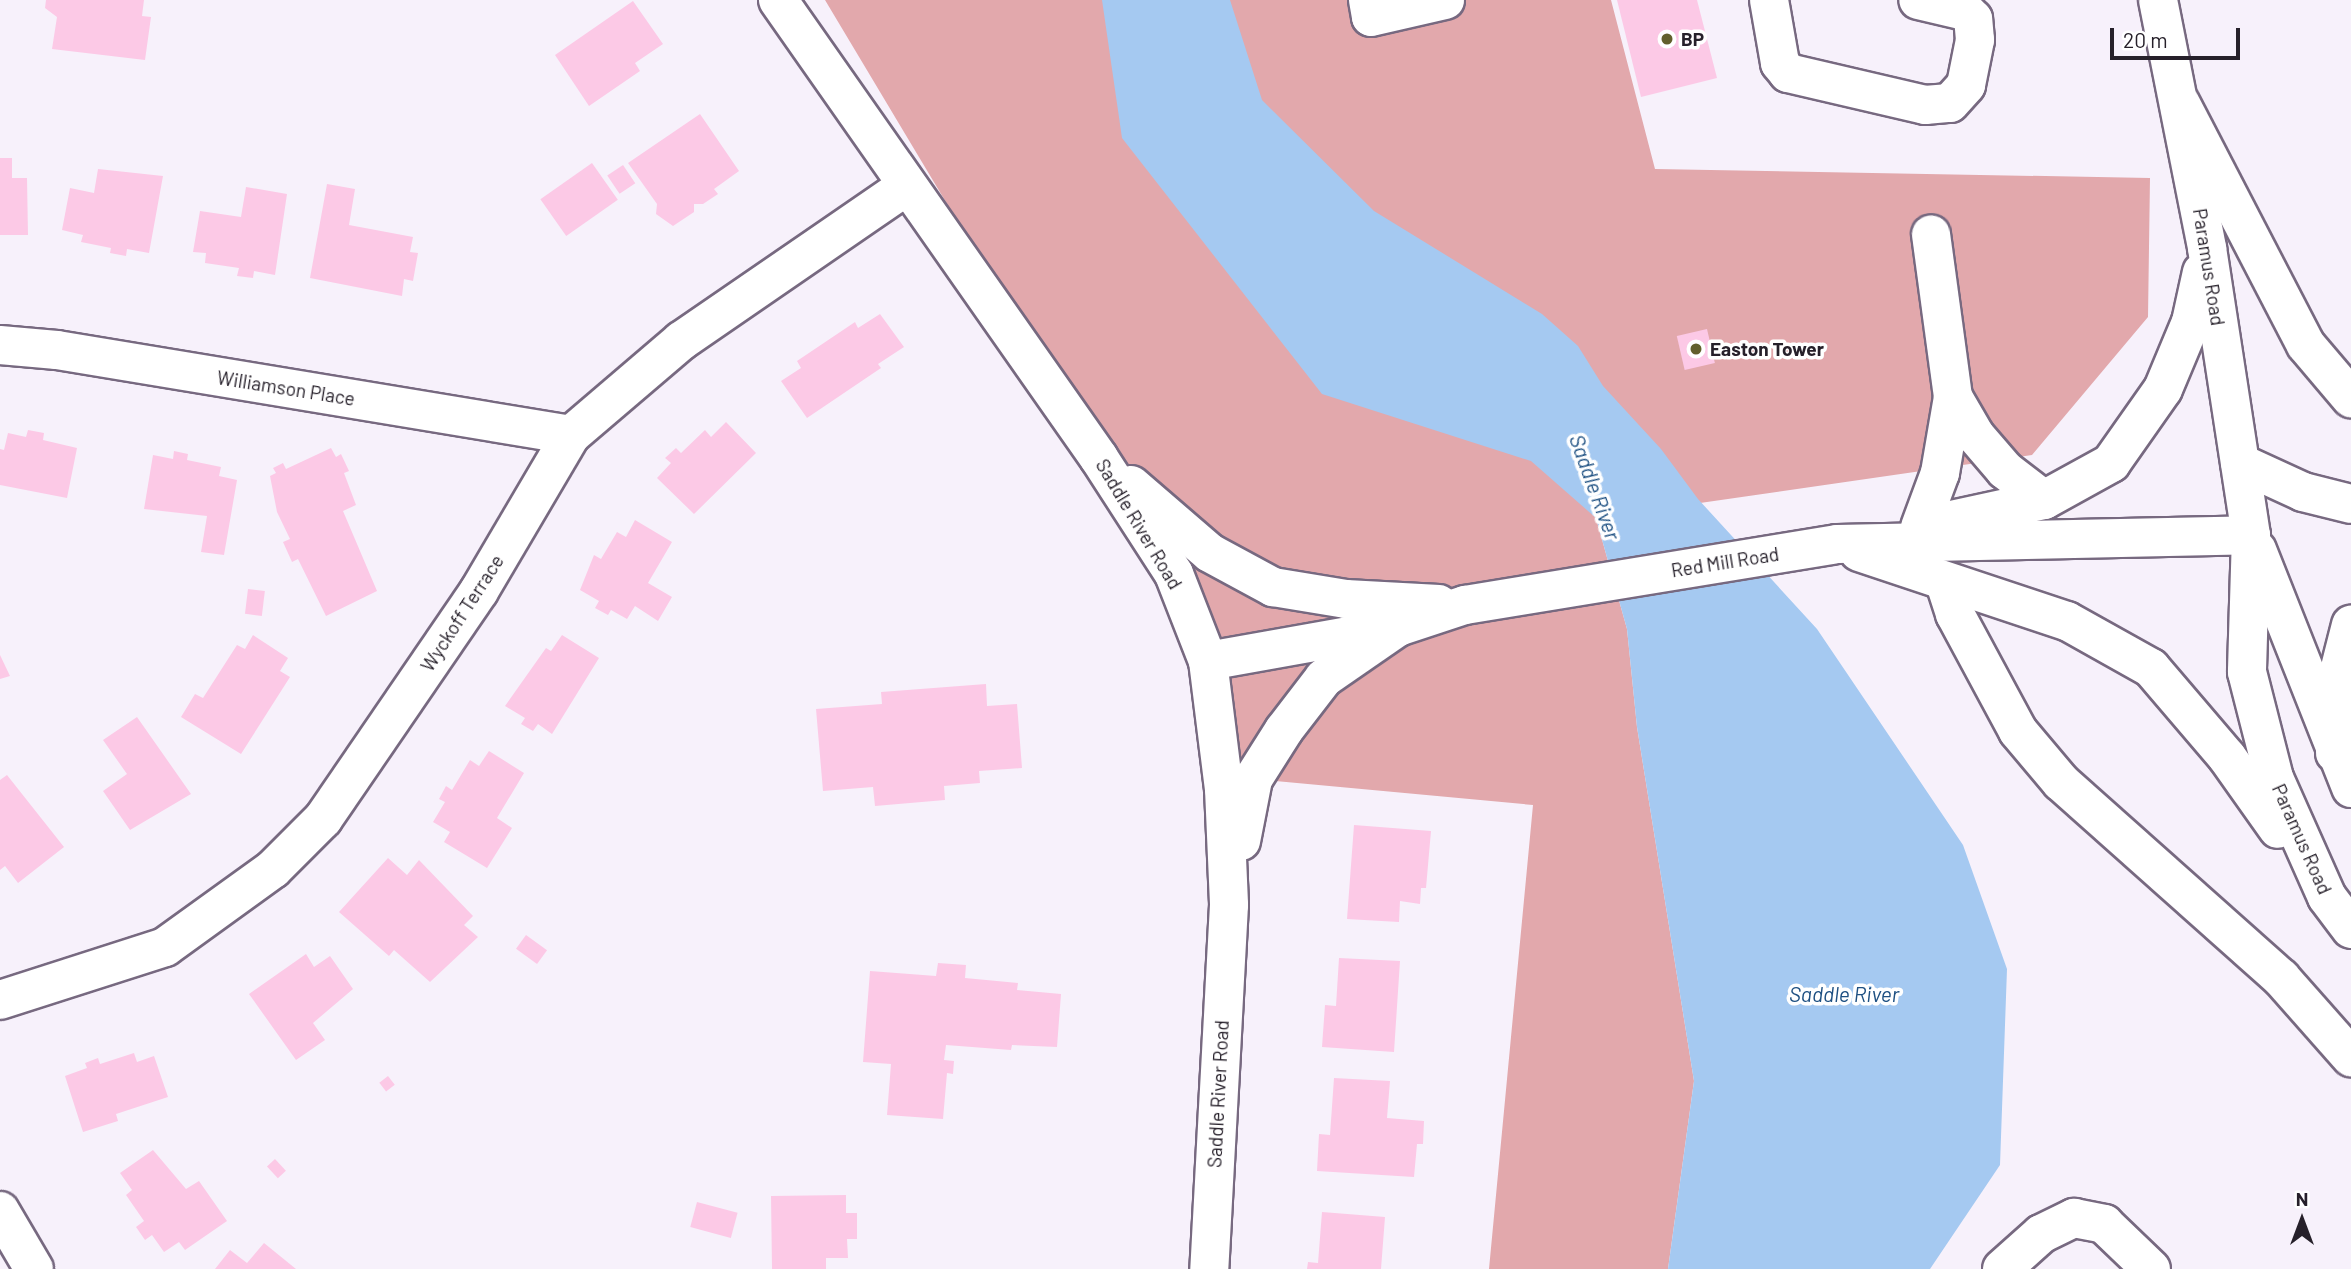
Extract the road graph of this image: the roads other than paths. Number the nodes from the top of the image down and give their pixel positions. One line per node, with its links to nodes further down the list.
1 (778, 0): 8 (main road, Saddle River Road)
2 (1368, 0): 3 (main road)
3 (1445, 0)
4 (1769, 0): 5 (main road)
5 (1918, 0)
6 (2158, 0): 7 (main road, Paramus Road)
7 (2181, 104): 10 (main road, Paramus Road); 13 (main road)
8 (905, 187): 14 (main road, Wyckoff Terrace); 15 (main road, Saddle River Road)
9 (1931, 234): 12 (main road)
10 (2207, 247): 16 (main road, Paramus Road); 17 (main road)
11 (0, 345): 14 (main road, Williamson Place)
12 (1953, 397): 17 (main road); 19 (main road)
13 (2351, 398)
14 (571, 435): 32 (main road, Wyckoff Terrace)
15 (1099, 458): 23 (main road); 26 (main road, Saddle River Road)
16 (2240, 463): 18 (main road); 20 (main road, Paramus Road)
17 (2044, 500): 19 (main road)
18 (2351, 504)
19 (1920, 527): 21 (main road)
20 (2251, 535): 21 (main road, Red Mill Road); 27 (main road, Paramus Road); 29 (main road, Paramus Road)
21 (1837, 544): 22 (main road); 23 (main road, Red Mill Road)
22 (1945, 583): 29 (main road); 33 (main road)
23 (1465, 605): 25 (main road, Red Mill Road)
24 (2351, 625): 27 (main road)
25 (1398, 627): 26 (main road, Red Mill Road); 30 (main road)
26 (1208, 661): 30 (main road, Saddle River Road)
27 (2335, 753): 28 (main road, Paramus Road)
28 (2351, 788)
29 (2327, 897): 31 (main road, Paramus Road)
30 (1229, 905): 36 (main road, Saddle River Road)
31 (2351, 929)
32 (0, 1000)
33 (2351, 1057)
34 (0, 1211): 35 (main road)
35 (34, 1269)
36 (1209, 1269)
37 (2002, 1269): 38 (main road)
38 (2151, 1269)

